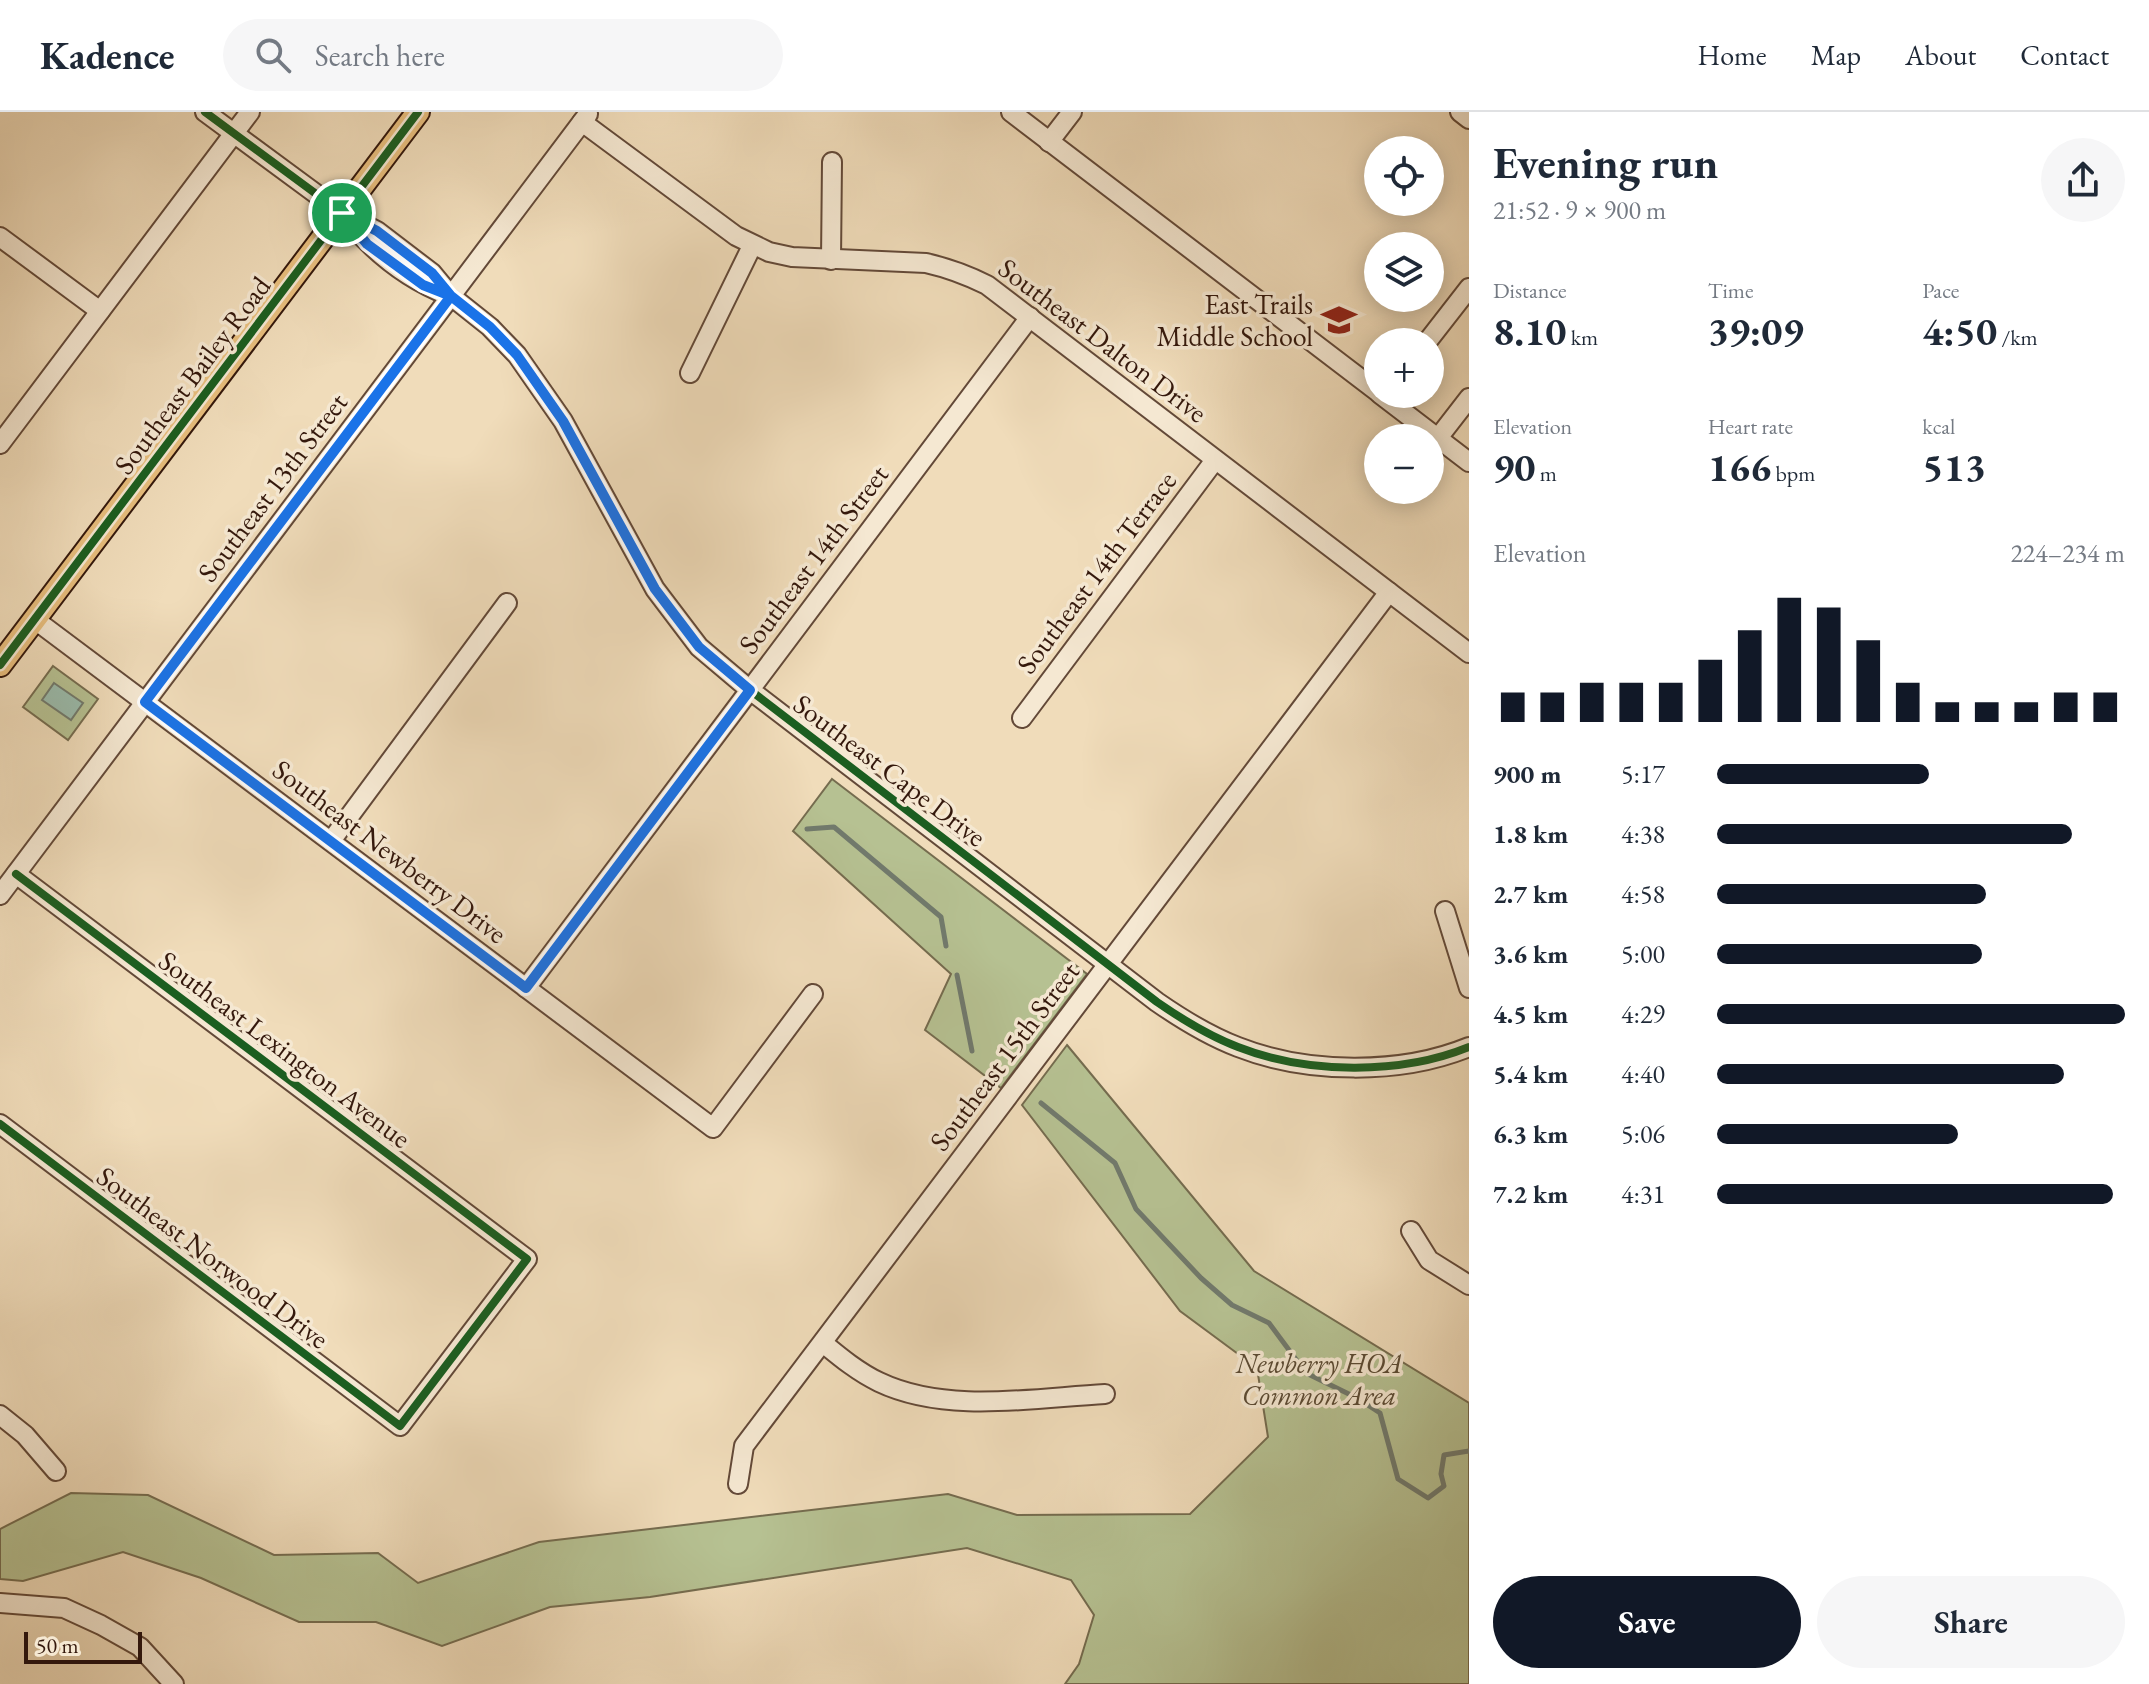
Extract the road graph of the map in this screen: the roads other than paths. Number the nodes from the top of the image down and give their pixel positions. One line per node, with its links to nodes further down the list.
1 (205, 112): 9 (street, Southeast Cape Drive)
2 (250, 112): 9 (street)
3 (418, 112): 12 (main road, Southeast Bailey Road)
4 (1011, 112): 10 (street)
5 (1072, 112): 10 (street)
6 (1460, 112): 8 (street)
7 (586, 117): 14 (street, Southeast Dalton Drive); 17 (street, Southeast 13th Street)
8 (1469, 119)
9 (233, 134): 12 (street, Southeast Cape Drive); 18 (street)
10 (1049, 142): 22 (street)
11 (832, 162): 15 (street)
12 (342, 213): 17 (street, Southeast Cape Drive); 33 (main road, Southeast Bailey Road)
13 (0, 237): 18 (street)
14 (752, 246): 15 (street, Southeast Dalton Drive); 21 (street)
15 (831, 260): 19 (street, Southeast Dalton Drive)
16 (1469, 288): 20 (street)
17 (451, 296): 36 (street, Southeast Cape Drive); 37 (street, Southeast 13th Street)
18 (100, 311): 28 (street)
19 (1030, 317): 29 (street, Southeast Dalton Drive); 36 (street, Southeast 14th Street)
20 (1438, 328)
21 (690, 373)
22 (1364, 381)
23 (1469, 398): 26 (street)
24 (1400, 408): 25 (street)
25 (1420, 424)
26 (1444, 430)
27 (1444, 443): 30 (street)
28 (0, 444)
29 (1215, 460): 31 (street, Southeast Dalton Drive); 38 (street, Southeast 14th Terrace)
30 (1469, 462)
31 (1389, 592): 34 (street, Southeast Dalton Drive); 43 (street, Southeast 15th Street)
32 (507, 603): 39 (street)
33 (34, 619): 35 (main road, Southeast Bailey Road); 37 (street, Southeast Newberry Drive)
34 (1469, 653)
35 (0, 665)
36 (750, 690): 43 (street, Southeast Cape Drive); 44 (street, Southeast 14th Street)
37 (145, 702): 39 (street, Southeast Newberry Drive); 40 (street, Southeast 13th Street)
38 (1022, 718)
39 (331, 841): 44 (street, Southeast Newberry Drive)
40 (16, 874): 41 (street, Southeast 13th Street); 54 (street, Southeast Lexington Avenue)
41 (0, 895)
42 (1445, 911): 45 (street)
43 (1108, 965): 47 (street, Southeast Cape Drive); 51 (street, Southeast 15th Street)
44 (526, 988): 46 (street, Southeast Newberry Drive)
45 (1469, 988)
46 (813, 994)
47 (1469, 1047)
48 (0, 1124): 54 (street, Southeast Norwood Drive)
49 (1411, 1231): 50 (street)
50 (1469, 1285)
51 (823, 1343): 52 (street); 56 (street, Southeast 15th Street)
52 (1105, 1394)
53 (0, 1415): 55 (street)
54 (400, 1426)
55 (56, 1471)
56 (738, 1484)
57 (0, 1603): 58 (street)
58 (174, 1684)

